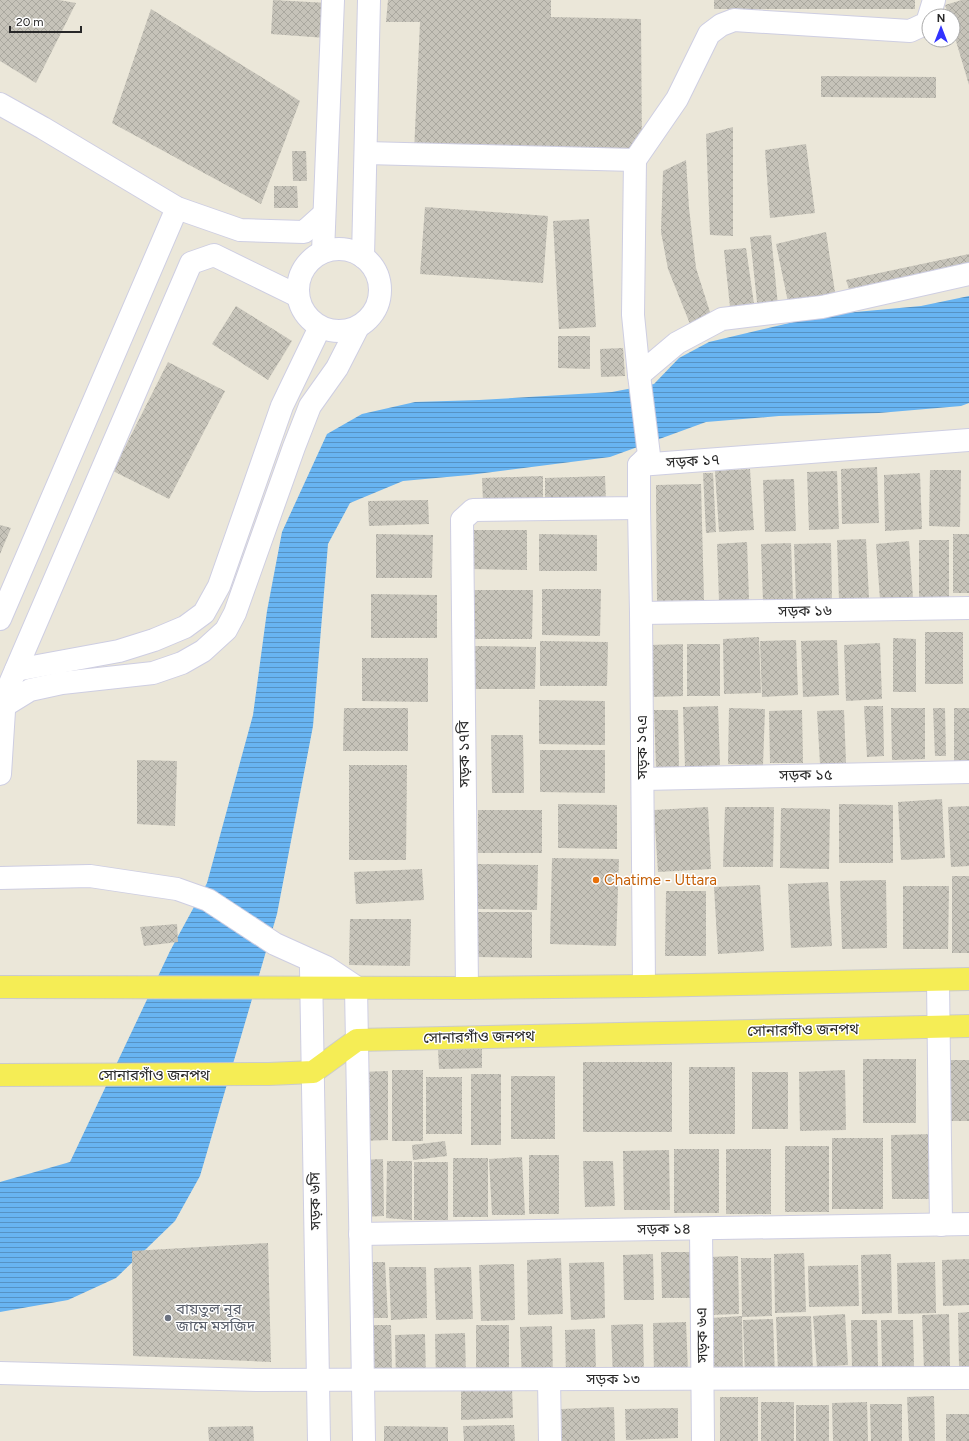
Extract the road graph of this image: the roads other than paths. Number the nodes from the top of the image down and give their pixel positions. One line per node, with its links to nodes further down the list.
1 (333, 0): 8 (street)
2 (369, 0): 5 (street)
3 (934, 0): 6 (street)
4 (0, 104): 7 (street)
5 (366, 153): 6 (street); 10 (street)
6 (635, 160): 15 (street)
7 (177, 208): 8 (street); 21 (street)
8 (324, 214): 9 (street)
9 (323, 252): 10 (street); 12 (street)
10 (363, 257): 14 (street)
11 (969, 274): 15 (street)
12 (298, 296): 13 (street); 22 (street)
13 (320, 327): 14 (street); 22 (street)
14 (358, 327): 23 (street)
15 (639, 378): 17 (street)
16 (969, 440): 17 (street, সড়ক ১৭)
17 (644, 460): 18 (street)
18 (638, 508): 20 (street, সড়ক ১৭এ); 35 (street, সড়ক ১৭বি)
19 (969, 608): 20 (street, সড়ক ১৬)
20 (641, 613): 26 (street, সড়ক ১৭এ)
21 (0, 619)
22 (16, 670): 23 (street)
23 (4, 706): 25 (street)
24 (969, 772): 26 (street, সড়ক ১৫)
25 (0, 774)
26 (642, 779): 31 (street, সড়ক ১৭এ)
27 (0, 878): 28 (street)
28 (311, 961): 33 (street, সড়ক ৬সি); 34 (street)
29 (969, 979): 30 (main road)
30 (938, 980): 31 (main road); 36 (street)
31 (644, 986): 35 (main road)
32 (0, 987): 33 (main road)
33 (312, 987): 34 (main road); 39 (street, সড়ক ৬সি)
34 (356, 987): 35 (main road); 38 (street)
35 (467, 988)
36 (940, 1026): 37 (main road, সোনারগাঁও জনপথ); 38 (main road, সোনারগাঁও জনপথ); 42 (street)
37 (969, 1026)
38 (357, 1040): 39 (main road); 44 (street)
39 (313, 1072): 40 (main road, সোনারগাঁও জনপথ); 50 (street, সড়ক ৬সি)
40 (1, 1075)
41 (969, 1224): 42 (street, সড়ক ১৪)
42 (941, 1225): 43 (street, সড়ক ১৪)
43 (701, 1228): 44 (street, সড়ক ১৪); 46 (street, সড়ক ৬এ)
44 (360, 1234): 48 (street)
45 (0, 1373): 50 (street, সড়ক ১৩)
46 (703, 1378): 47 (street, সড়ক ১৩); 49 (street, সড়ক ১৩); 54 (street, সড়ক ৬এ)
47 (969, 1378)
48 (363, 1379): 49 (street, সড়ক ১৩); 50 (street, সড়ক ১৩); 52 (street)
49 (549, 1379): 53 (street)
50 (318, 1380): 51 (street, সড়ক ৬সি)
51 (319, 1441)
52 (364, 1441)
53 (550, 1441)
54 (703, 1441)

